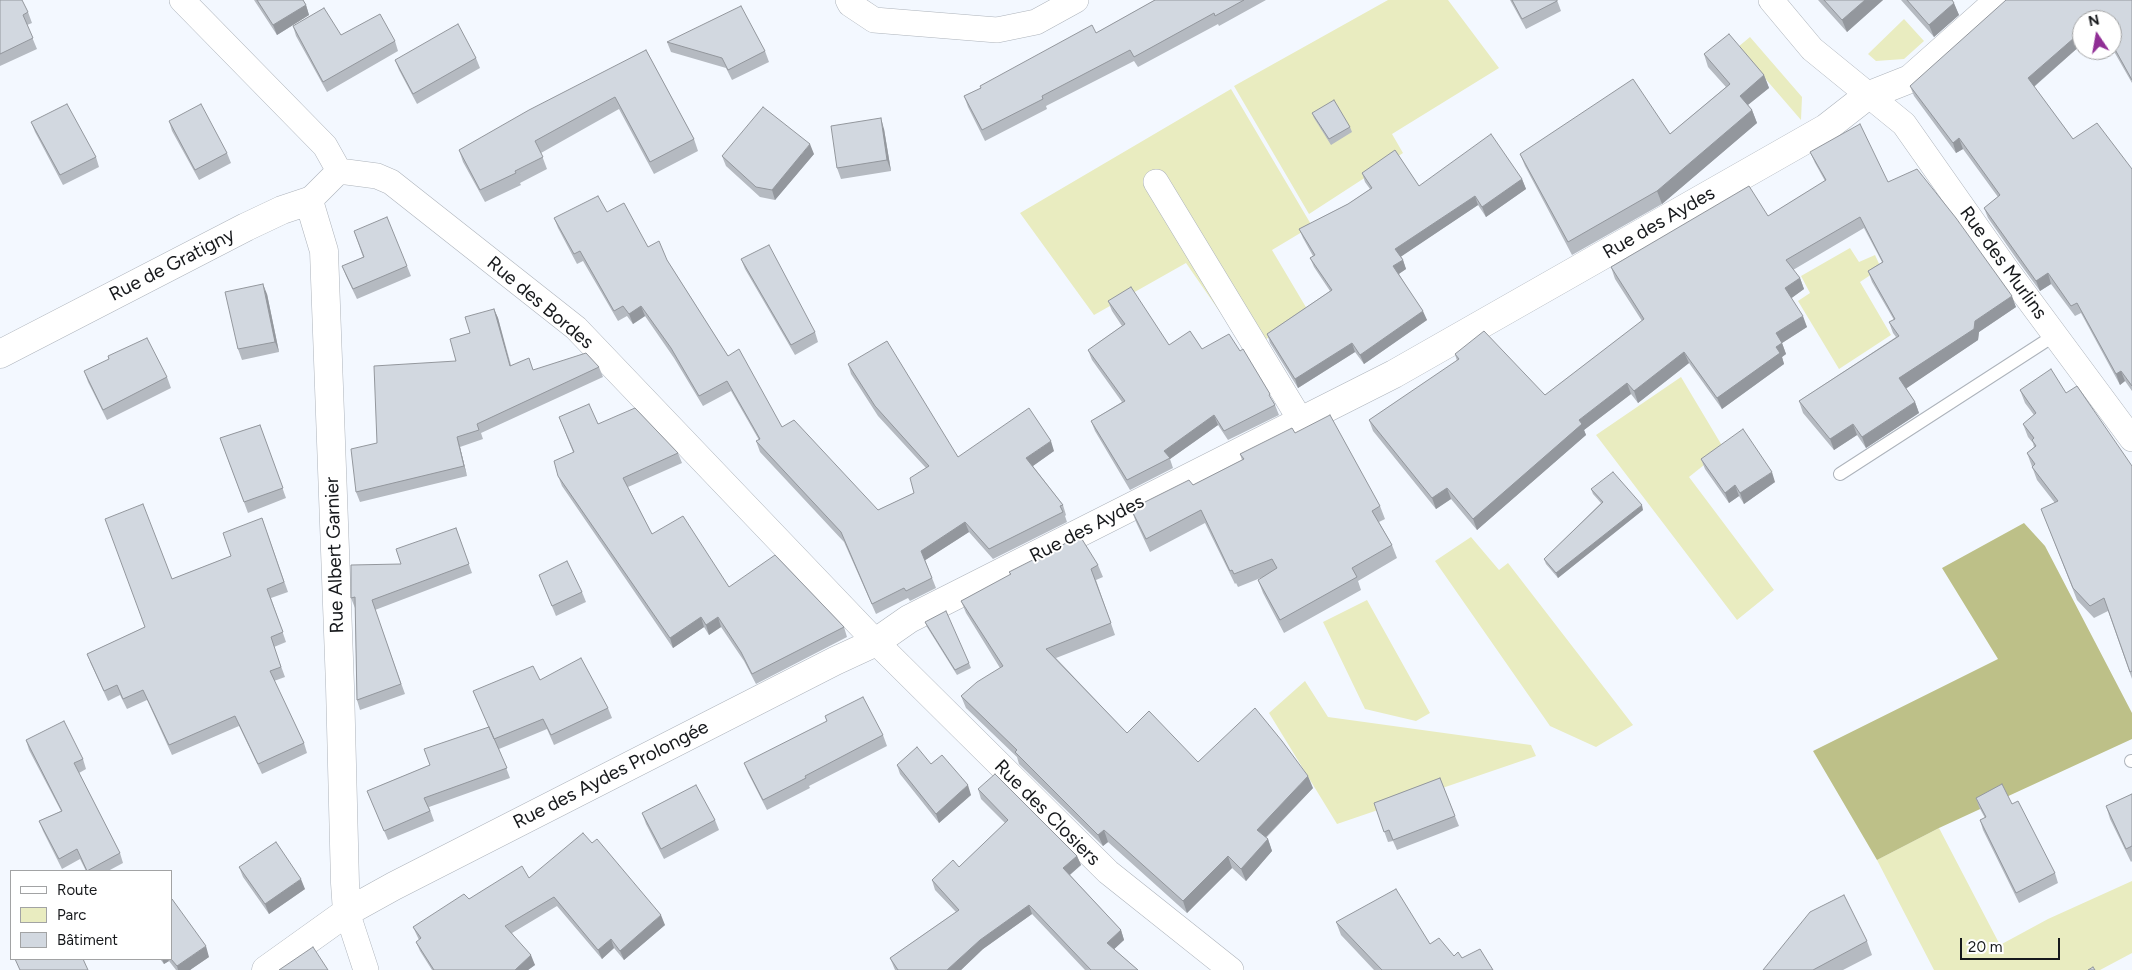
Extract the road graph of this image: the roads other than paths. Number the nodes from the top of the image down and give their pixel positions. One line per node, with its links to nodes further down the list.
1 (182, 0): 7 (street)
2 (848, 0): 3 (street)
3 (1076, 0)
4 (1772, 0): 6 (street, Rue des Murlins)
5 (1999, 0): 6 (street, Rue des Aydes)
6 (1867, 96): 10 (street, Rue des Murlins); 12 (street, Rue des Aydes)
7 (339, 170): 9 (street, Rue de Gratigny); 15 (street, Rue des Bordes)
8 (1156, 182): 12 (street)
9 (309, 201): 11 (street, Rue de Gratigny); 16 (street, Rue Albert Garnier)
10 (2055, 334): 13 (street, Rue des Murlins); 14 (lane)
11 (0, 354)
12 (1301, 421): 15 (street, Rue des Aydes)
13 (2132, 439)
14 (1840, 474)
15 (876, 642): 16 (street, Rue des Aydes Prolongée); 19 (street, Rue des Closiers)
16 (348, 912): 17 (street, Rue des Aydes Prolongée); 18 (street)
17 (266, 970)
18 (366, 970)
19 (1231, 970)

